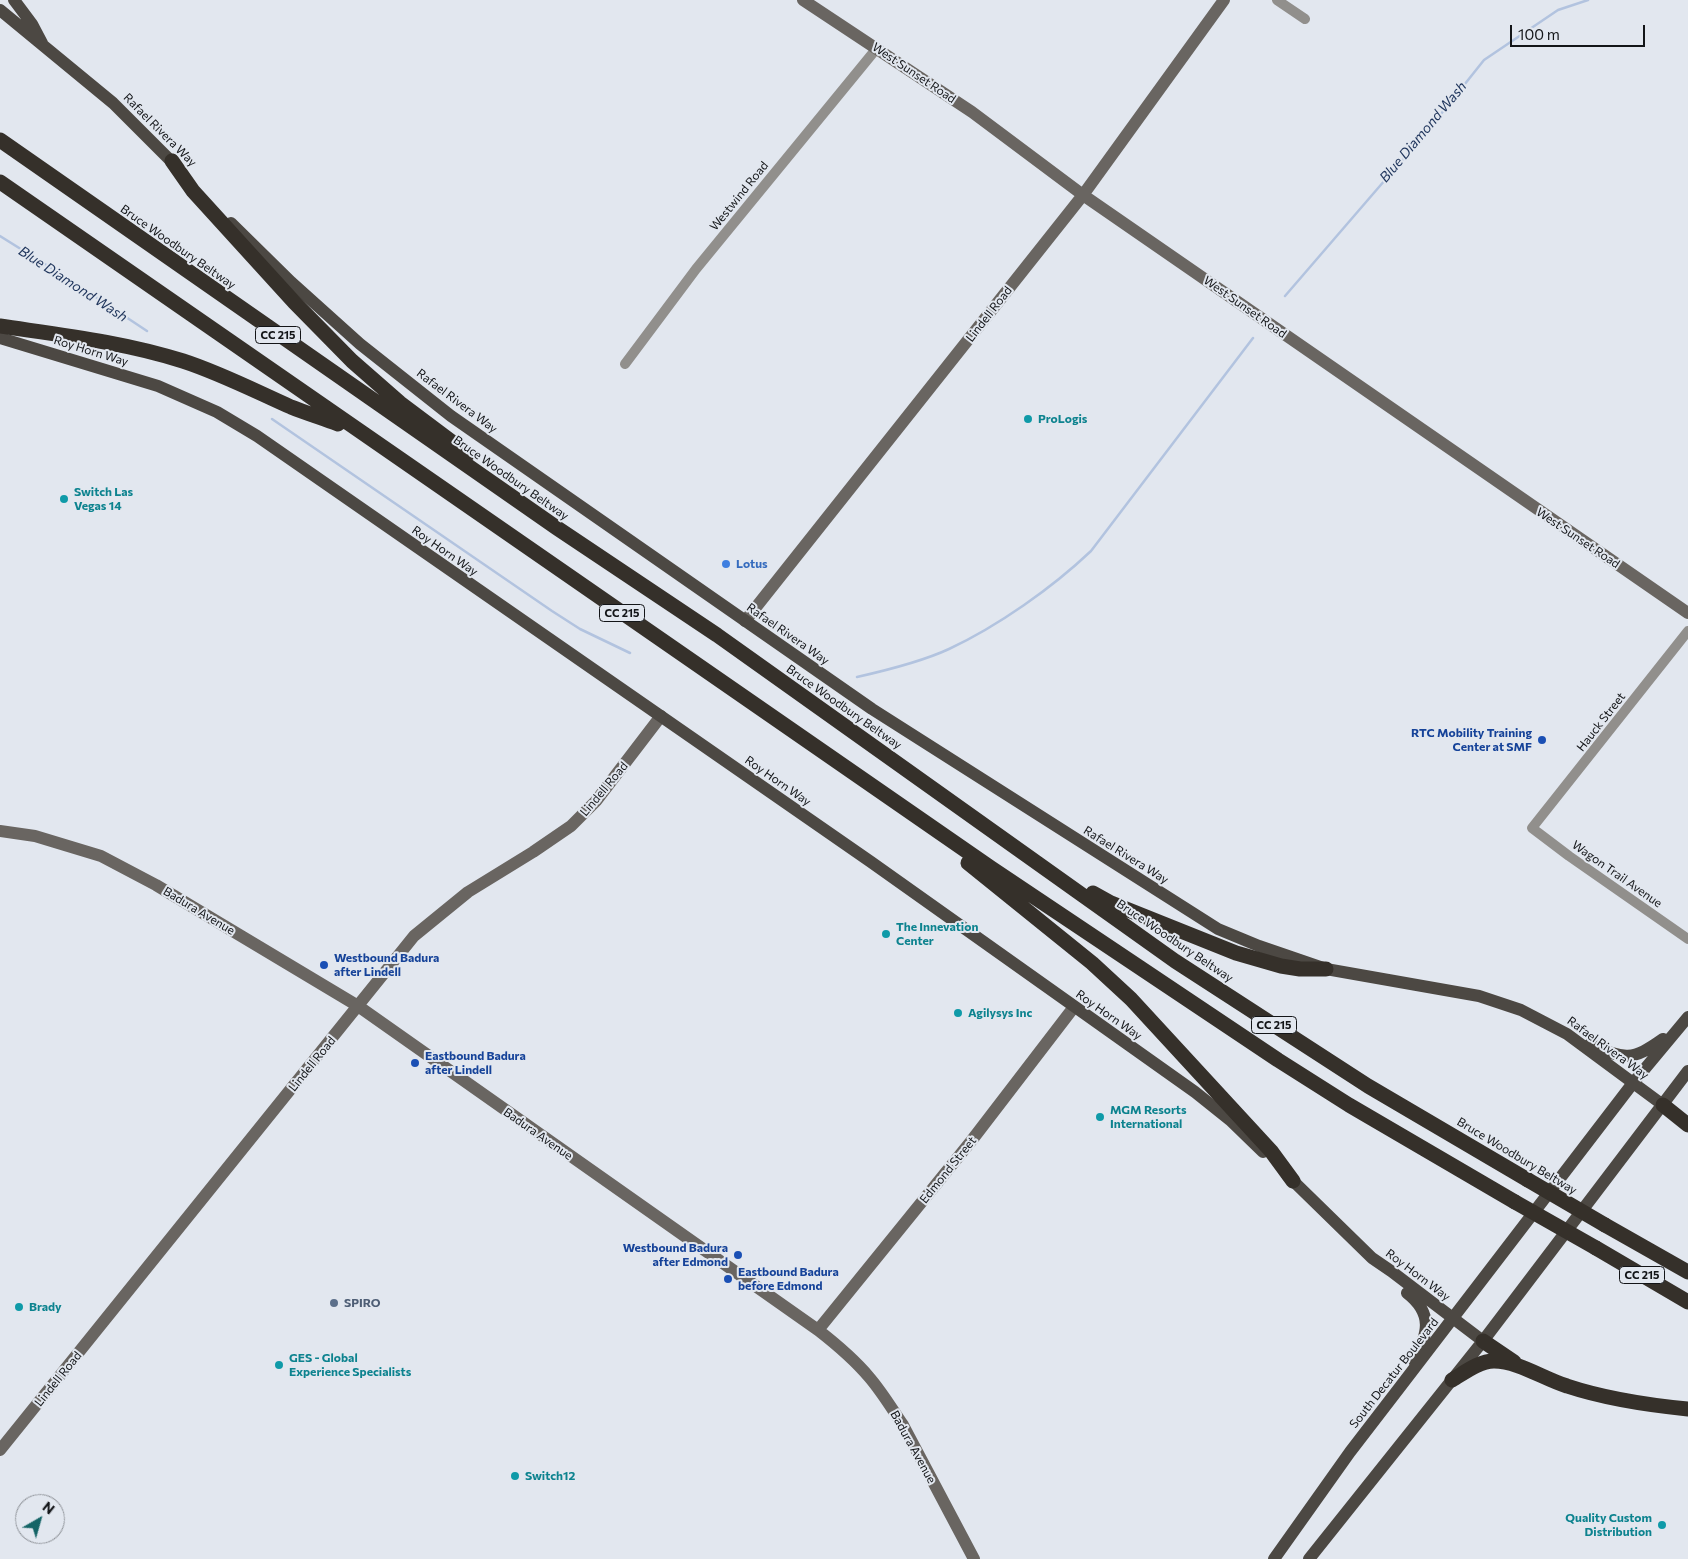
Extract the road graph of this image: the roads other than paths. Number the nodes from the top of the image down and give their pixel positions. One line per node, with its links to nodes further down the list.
1 (14, 0): 7 (main road)
2 (803, 0): 8 (main road, West Sunset Road)
3 (1224, 0): 12 (main road, Lindell Road)
4 (1277, 0): 6 (street)
5 (0, 10): 7 (main road, Rafael Rivera Way)
6 (1305, 19)
7 (44, 47): 10 (main road, Rafael Rivera Way)
8 (877, 48): 12 (main road, West Sunset Road); 15 (street, Westwind Road)
9 (0, 140): 17 (highway, Bruce Woodbury Beltway / CC 215)
10 (172, 161): 17 (highway); 19 (main road, Rafael Rivera Way)
11 (0, 182): 16 (highway, CC 215)
12 (1083, 195): 18 (main road, West Sunset Road); 19 (main road, Lindell Road)
13 (0, 326): 16 (highway)
14 (0, 338): 21 (main road, Roy Horn Way)
15 (625, 364)
16 (359, 432): 22 (highway, CC 215)
17 (557, 528): 25 (highway, Bruce Woodbury Beltway / CC 215)
18 (1688, 613)
19 (745, 621): 27 (main road, Rafael Rivera Way)
20 (1688, 631): 23 (street, Hauck Street)
21 (661, 716): 28 (main road, Lindell Road); 29 (main road, Roy Horn Way)
22 (886, 795): 36 (highway); 39 (highway, CC 215, bridge)
23 (1532, 828): 26 (street, Wagon Trail Avenue)
24 (0, 831): 28 (main road, Badura Avenue)
25 (1028, 858): 27 (highway); 38 (highway, Bruce Woodbury Beltway / CC 215, bridge)
26 (1688, 939)
27 (1326, 969): 31 (main road, Rafael Rivera Way)
28 (358, 1006): 41 (main road, Badura Avenue); 47 (main road, Lindell Road)
29 (1074, 1007): 36 (main road, Roy Horn Way); 41 (main road, Edmond Street)
30 (1685, 1021): 31 (main road); 33 (main road, South Decatur Boulevard)
31 (1567, 1034): 33 (main road, Rafael Rivera Way)
32 (1688, 1071): 34 (main road)
33 (1633, 1083): 34 (main road, Rafael Rivera Way); 40 (main road, South Decatur Boulevard)
34 (1663, 1105): 35 (highway); 42 (main road)
35 (1688, 1125)
36 (1293, 1181): 37 (main road, Roy Horn Way)
37 (1372, 1258): 40 (main road, Roy Horn Way); 45 (main road)
38 (1688, 1272)
39 (1688, 1302)
40 (1453, 1319): 42 (main road, Roy Horn Way); 45 (main road, South Decatur Boulevard)
41 (818, 1330): 48 (main road, Badura Avenue)
42 (1483, 1341): 43 (highway); 44 (main road)
43 (1533, 1372): 44 (highway); 46 (highway)
44 (1452, 1380): 50 (main road)
45 (1400, 1387): 49 (main road, South Decatur Boulevard)
46 (1688, 1409)
47 (0, 1450)
48 (974, 1559)
49 (1274, 1559)
50 (1309, 1559)

